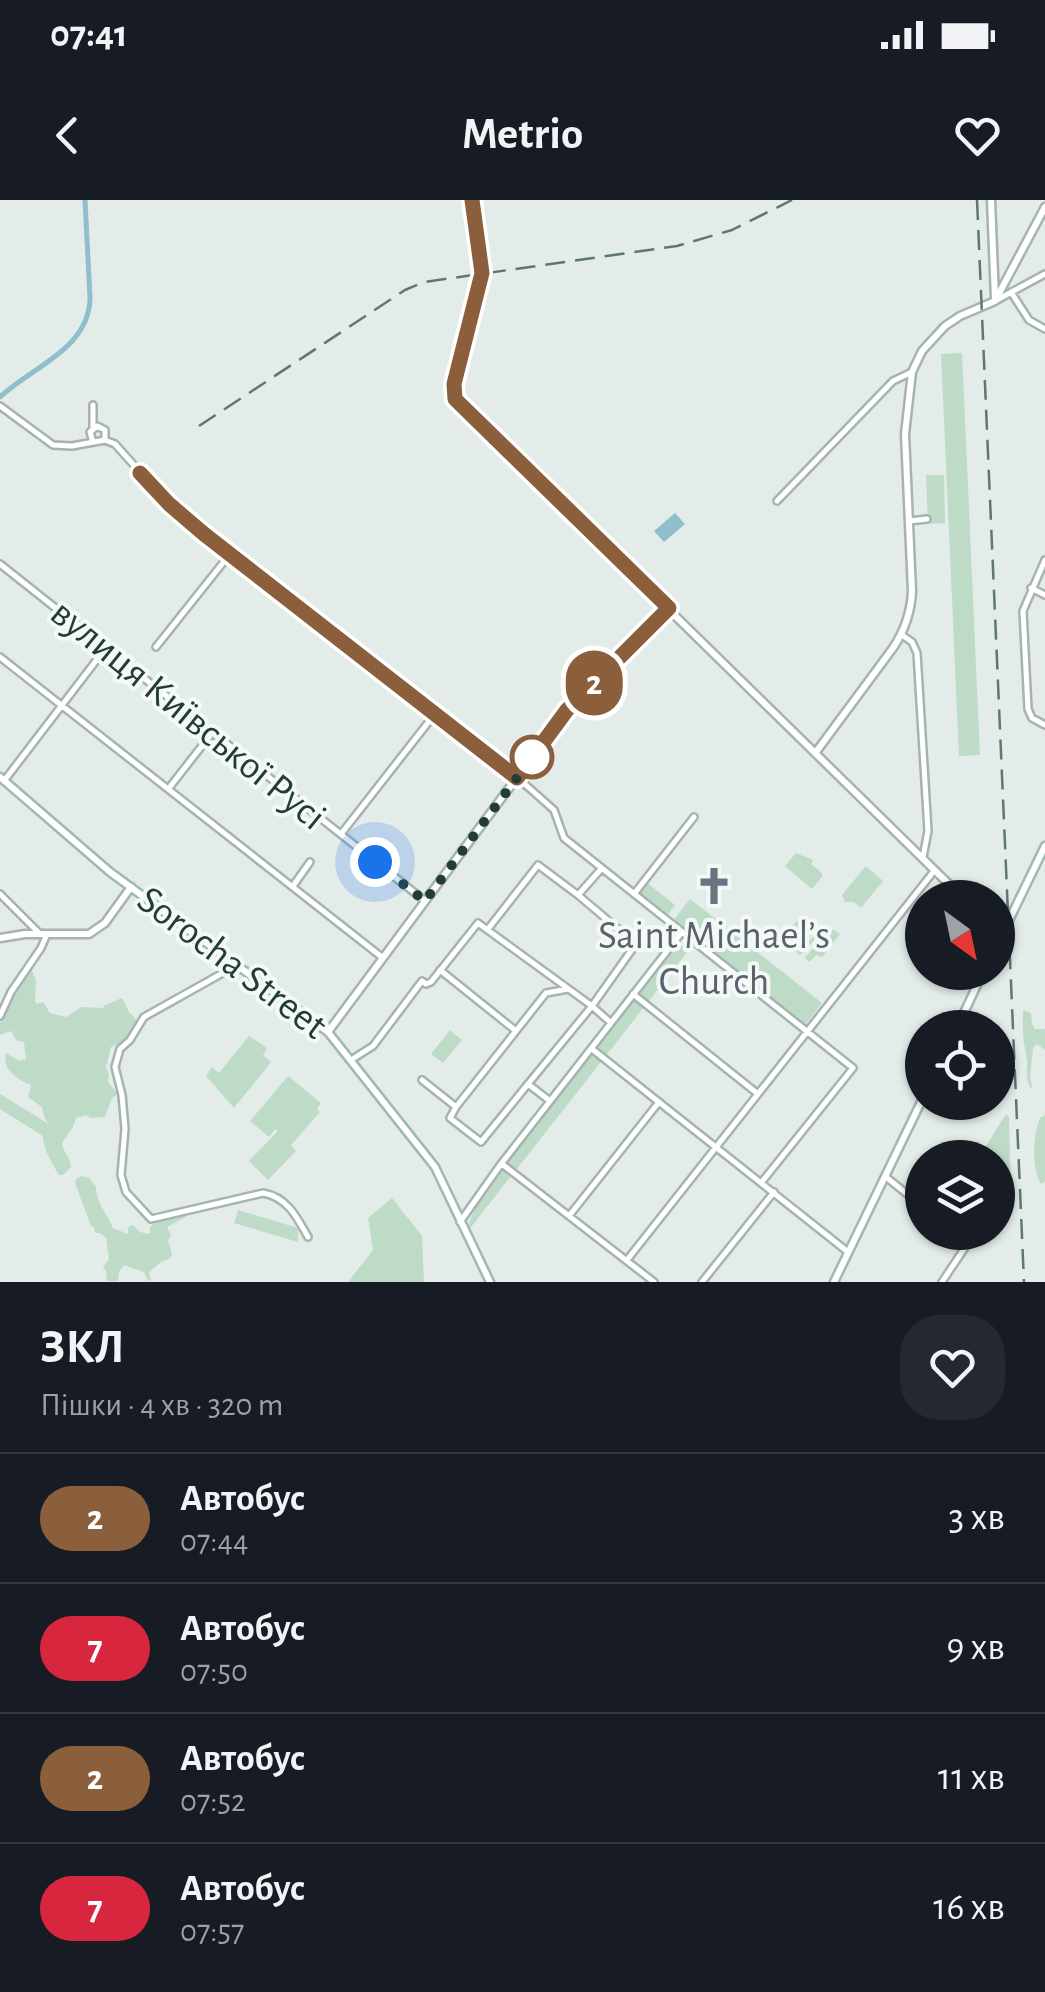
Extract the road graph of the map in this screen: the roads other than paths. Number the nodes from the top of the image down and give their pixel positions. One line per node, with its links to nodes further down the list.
1 (472, 200): 22 (street)
2 (990, 200): 6 (street)
3 (1045, 206): 6 (street)
4 (1045, 274): 5 (street)
5 (1011, 292): 6 (street); 7 (street)
6 (995, 301): 8 (street)
7 (1045, 329)
8 (912, 372): 14 (street); 16 (street)
9 (93, 405): 11 (street)
10 (0, 406): 13 (street)
11 (95, 427): 12 (street); 13 (street)
12 (106, 440): 13 (street); 17 (street)
13 (92, 442)
14 (777, 502)
15 (928, 520): 16 (street)
16 (909, 521): 23 (street)
17 (230, 554): 24 (street); 28 (street)
18 (1045, 560): 20 (street)
19 (0, 564): 25 (street, вулиця Київської Русі)
20 (1031, 588): 21 (street); 29 (street)
21 (1045, 595)
22 (669, 608): 31 (street); 32 (street)
23 (902, 635): 31 (street); 38 (street)
24 (156, 647)
25 (106, 649): 27 (street); 30 (street, вулиця Київської Русі)
26 (0, 657): 27 (street)
27 (62, 706): 33 (street); 34 (street)
28 (434, 715): 32 (street); 36 (street)
29 (1045, 725)
30 (212, 733): 34 (street); 36 (street, вулиця Київської Русі)
31 (816, 752): 38 (street)
32 (517, 778): 40 (street); 48 (street)
33 (2, 779): 44 (street, Sorocha Street)
34 (169, 788): 43 (street)
35 (694, 817): 46 (street)
36 (340, 836): 48 (street, вулиця Київської Русі)
37 (1045, 846): 49 (street)
38 (924, 857): 41 (street)
39 (310, 862): 43 (street)
40 (602, 868): 46 (street); 47 (street)
41 (936, 869): 42 (street); 64 (street)
42 (946, 880)
43 (292, 886): 54 (street)
44 (131, 887): 52 (street); 55 (street, Sorocha Street)
45 (0, 894): 52 (street)
46 (634, 894): 51 (street)
47 (578, 895): 50 (street); 59 (street)
48 (425, 901): 54 (street)
49 (1015, 908)
50 (487, 930): 56 (street); 57 (street)
51 (682, 932): 58 (street); 64 (street)
52 (43, 934): 53 (street); 60 (street)
53 (0, 938)
54 (383, 958): 63 (street)
55 (237, 965): 63 (street, Sorocha Street); 82 (street)
56 (440, 970): 62 (street); 66 (street)
57 (568, 989): 59 (street); 62 (street)
58 (633, 994): 61 (street); 69 (street)
59 (592, 1006): 61 (street); 68 (street)
60 (0, 1016)
61 (611, 1023): 65 (street)
62 (516, 1031): 72 (street)
63 (328, 1032): 66 (street, Sorocha Street)
64 (808, 1032): 69 (street); 77 (street)
65 (591, 1048): 70 (street); 71 (street)
66 (351, 1060): 81 (street, Sorocha Street)
67 (422, 1080): 72 (street)
68 (528, 1084): 70 (street); 72 (street)
69 (758, 1094): 74 (street)
70 (550, 1101): 75 (street)
71 (659, 1102): 74 (street); 80 (street)
72 (456, 1108)
73 (913, 1120): 76 (street)
74 (716, 1147): 77 (street); 85 (street)
75 (501, 1164): 80 (street); 81 (street)
76 (886, 1176): 79 (street); 84 (street)
77 (761, 1183): 78 (street)
78 (774, 1192): 84 (street); 88 (street)
79 (905, 1192)
80 (569, 1216): 85 (street)
81 (460, 1222): 86 (street, Sorocha Street)
82 (308, 1237)
83 (963, 1250): 90 (street)
84 (848, 1252): 89 (street)
85 (627, 1260): 87 (street)
86 (490, 1282)
87 (654, 1282)
88 (702, 1282)
89 (834, 1282)
90 (942, 1282)

